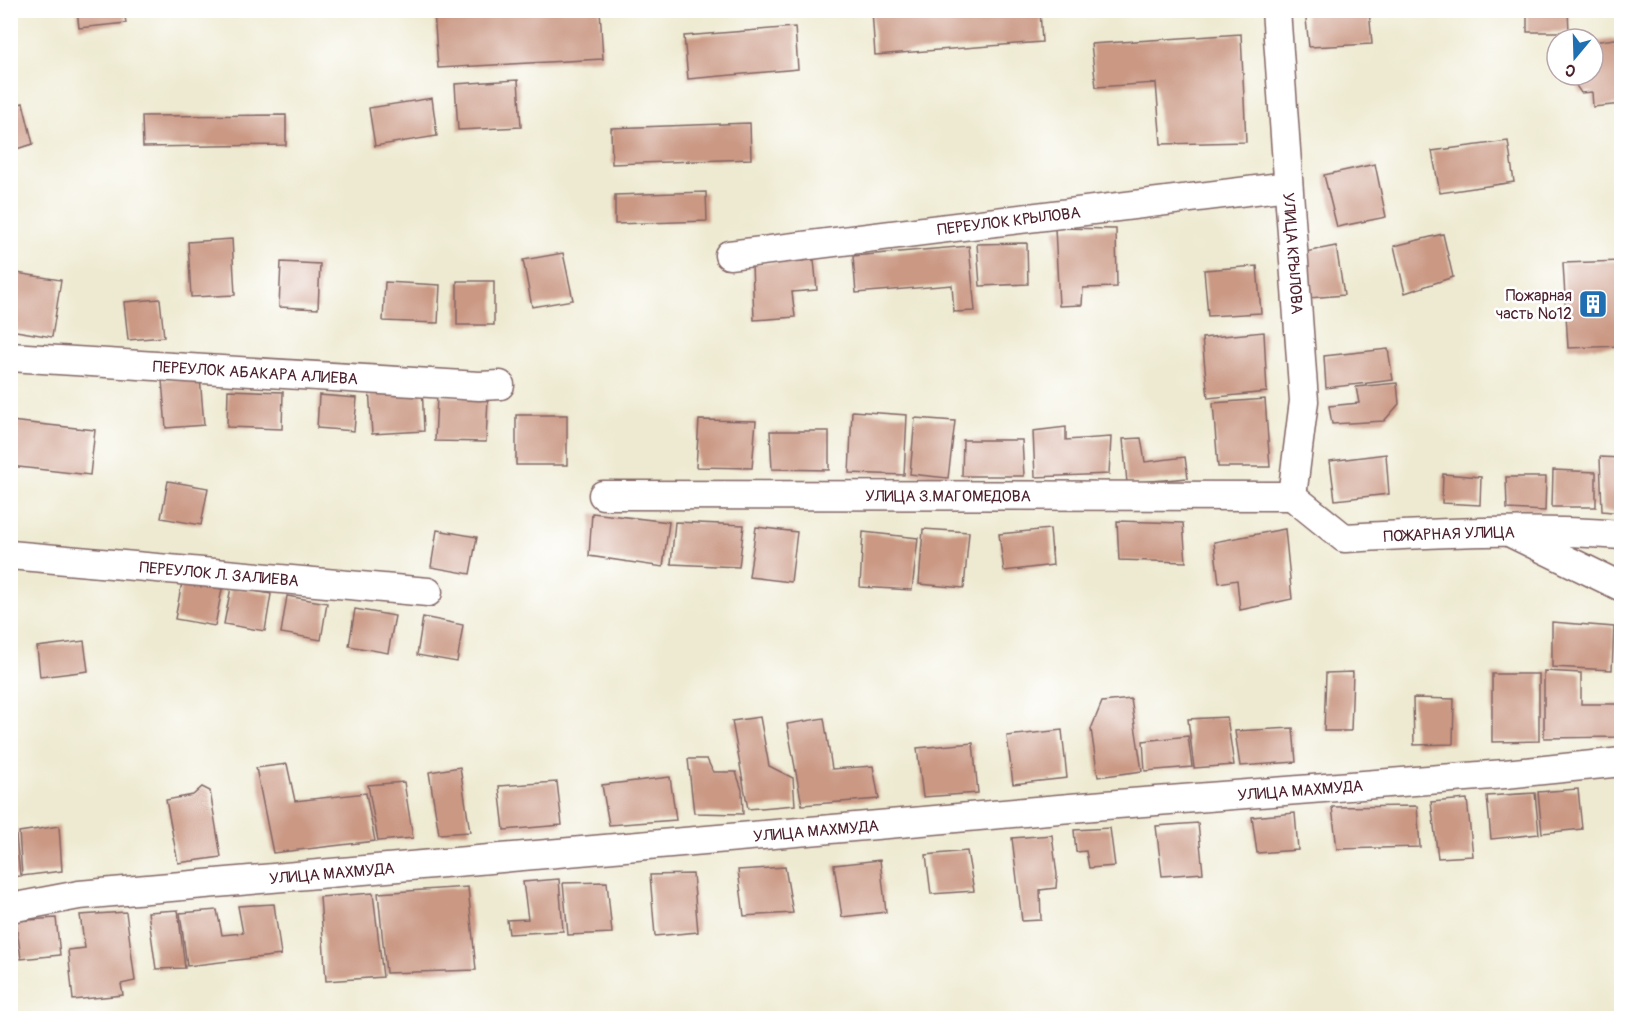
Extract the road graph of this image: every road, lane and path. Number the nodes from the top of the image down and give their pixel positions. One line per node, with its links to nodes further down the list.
1 (1276, 10): 2 (street, УЛИЦА КРЫЛОВА)
2 (1288, 186): 3 (street, ПЕРЕУЛОК КРЫЛОВА); 7 (street, УЛИЦА КРЫЛОВА)
3 (729, 255)
4 (10, 357): 5 (street, ПЕРЕУЛОК АБАКАРА АЛИЕВА)
5 (500, 385)
6 (603, 495): 7 (street, УЛИЦА З.МАГОМЕДОВА)
7 (1292, 496): 8 (street, ПОЖАРНАЯ УЛИЦА)
8 (1509, 531): 9 (street, ПОЖАРНАЯ УЛИЦА); 11 (street)
9 (1622, 535)
10 (10, 555): 12 (street, ПЕРЕУЛОК Л. ЗАЛИЕВА)
11 (1622, 587)
12 (428, 592)
13 (1622, 762): 14 (street, УЛИЦА МАХМУДА)
14 (10, 909)

